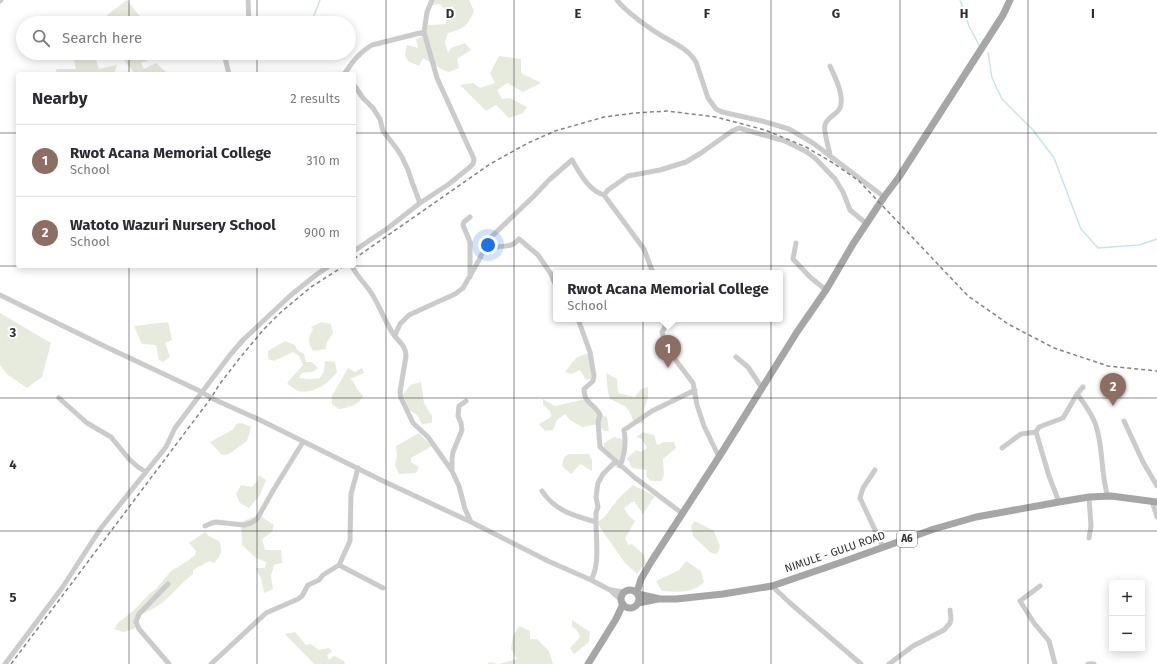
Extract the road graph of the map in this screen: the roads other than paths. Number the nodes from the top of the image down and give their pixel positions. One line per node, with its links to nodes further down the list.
1 (248, 0): 5 (street)
2 (432, 0): 6 (street)
3 (618, 0): 14 (street)
4 (1010, 0): 16 (main road)
5 (249, 16)
6 (424, 32): 7 (street); 17 (street)
7 (356, 58)
8 (226, 60): 11 (street)
9 (354, 60): 12 (street)
10 (830, 66): 14 (street)
11 (228, 72)
12 (346, 72)
13 (356, 87): 17 (street)
14 (830, 155): 16 (street)
15 (604, 195): 19 (street); 22 (street); 25 (street)
16 (884, 197): 19 (main road)
17 (420, 203): 21 (street)
18 (470, 217): 26 (street)
19 (867, 224): 28 (main road)
20 (796, 243): 28 (street)
21 (356, 250)
22 (484, 251): 26 (street); 27 (street)
23 (326, 268): 37 (street)
24 (353, 268): 32 (street)
25 (652, 270)
26 (470, 277): 32 (street)
27 (553, 279)
28 (826, 290): 35 (main road)
29 (0, 295): 37 (street)
30 (579, 322): 46 (street)
31 (664, 322): 36 (street)
32 (395, 335): 50 (street)
33 (736, 357): 35 (street)
34 (1083, 387): 38 (street)
35 (762, 388): 45 (main road)
36 (695, 390): 45 (street); 47 (street)
37 (202, 392): 43 (street); 51 (street)
38 (1077, 394): 42 (street); 55 (street)
39 (59, 398): 51 (street)
40 (466, 401): 50 (street)
41 (1124, 421): 52 (street)
42 (1036, 432): 44 (street); 57 (street)
43 (303, 442): 48 (street); 62 (street)
44 (1002, 448)
45 (719, 457): 58 (main road)
46 (615, 462): 47 (street); 61 (street)
47 (620, 466): 58 (street)
48 (358, 468): 60 (street); 65 (street)
49 (876, 470): 64 (street)
50 (452, 471): 60 (street)
51 (146, 472): 79 (street)
52 (1157, 486)
53 (542, 491): 61 (street)
54 (1089, 497): 55 (main road, NIMULE - GULU ROAD / A6); 57 (main road, NIMULE - GULU ROAD / A6); 63 (street)
55 (1108, 497): 56 (main road, NIMULE - GULU ROAD / A6)
56 (1155, 501): 59 (street)
57 (1059, 502): 64 (main road, NIMULE - GULU ROAD / A6)
58 (683, 514): 72 (main road)
59 (1157, 517)
60 (471, 522): 66 (street)
61 (596, 522): 66 (street)
62 (205, 526)
63 (1090, 538)
64 (883, 547): 68 (main road, NIMULE - GULU ROAD / A6)
65 (339, 565): 70 (street); 81 (street)
66 (591, 580): 71 (street)
67 (168, 584): 80 (street)
68 (772, 586): 73 (main road, NIMULE - GULU ROAD / A6); 83 (street)
69 (1040, 586): 85 (street)
70 (383, 588)
71 (610, 590): 72 (street); 74 (street)
72 (633, 592): 73 (main road, NIMULE - GULU ROAD / A6); 74 (main road, A6); 75 (main road)
73 (660, 599): 75 (main road, NIMULE - GULU ROAD / A6)
74 (622, 602): 76 (main road); 78 (main road, A6)
75 (638, 603): 76 (main road, A6)
76 (629, 608): 78 (main road, A6)
77 (950, 610): 84 (street)
78 (616, 619): 82 (main road, A6)
79 (5, 664)
80 (169, 664)
81 (211, 664)
82 (588, 664)
83 (861, 664)
84 (889, 664)
85 (1054, 664)
86 (1088, 664): 87 (street)
87 (1094, 664)

